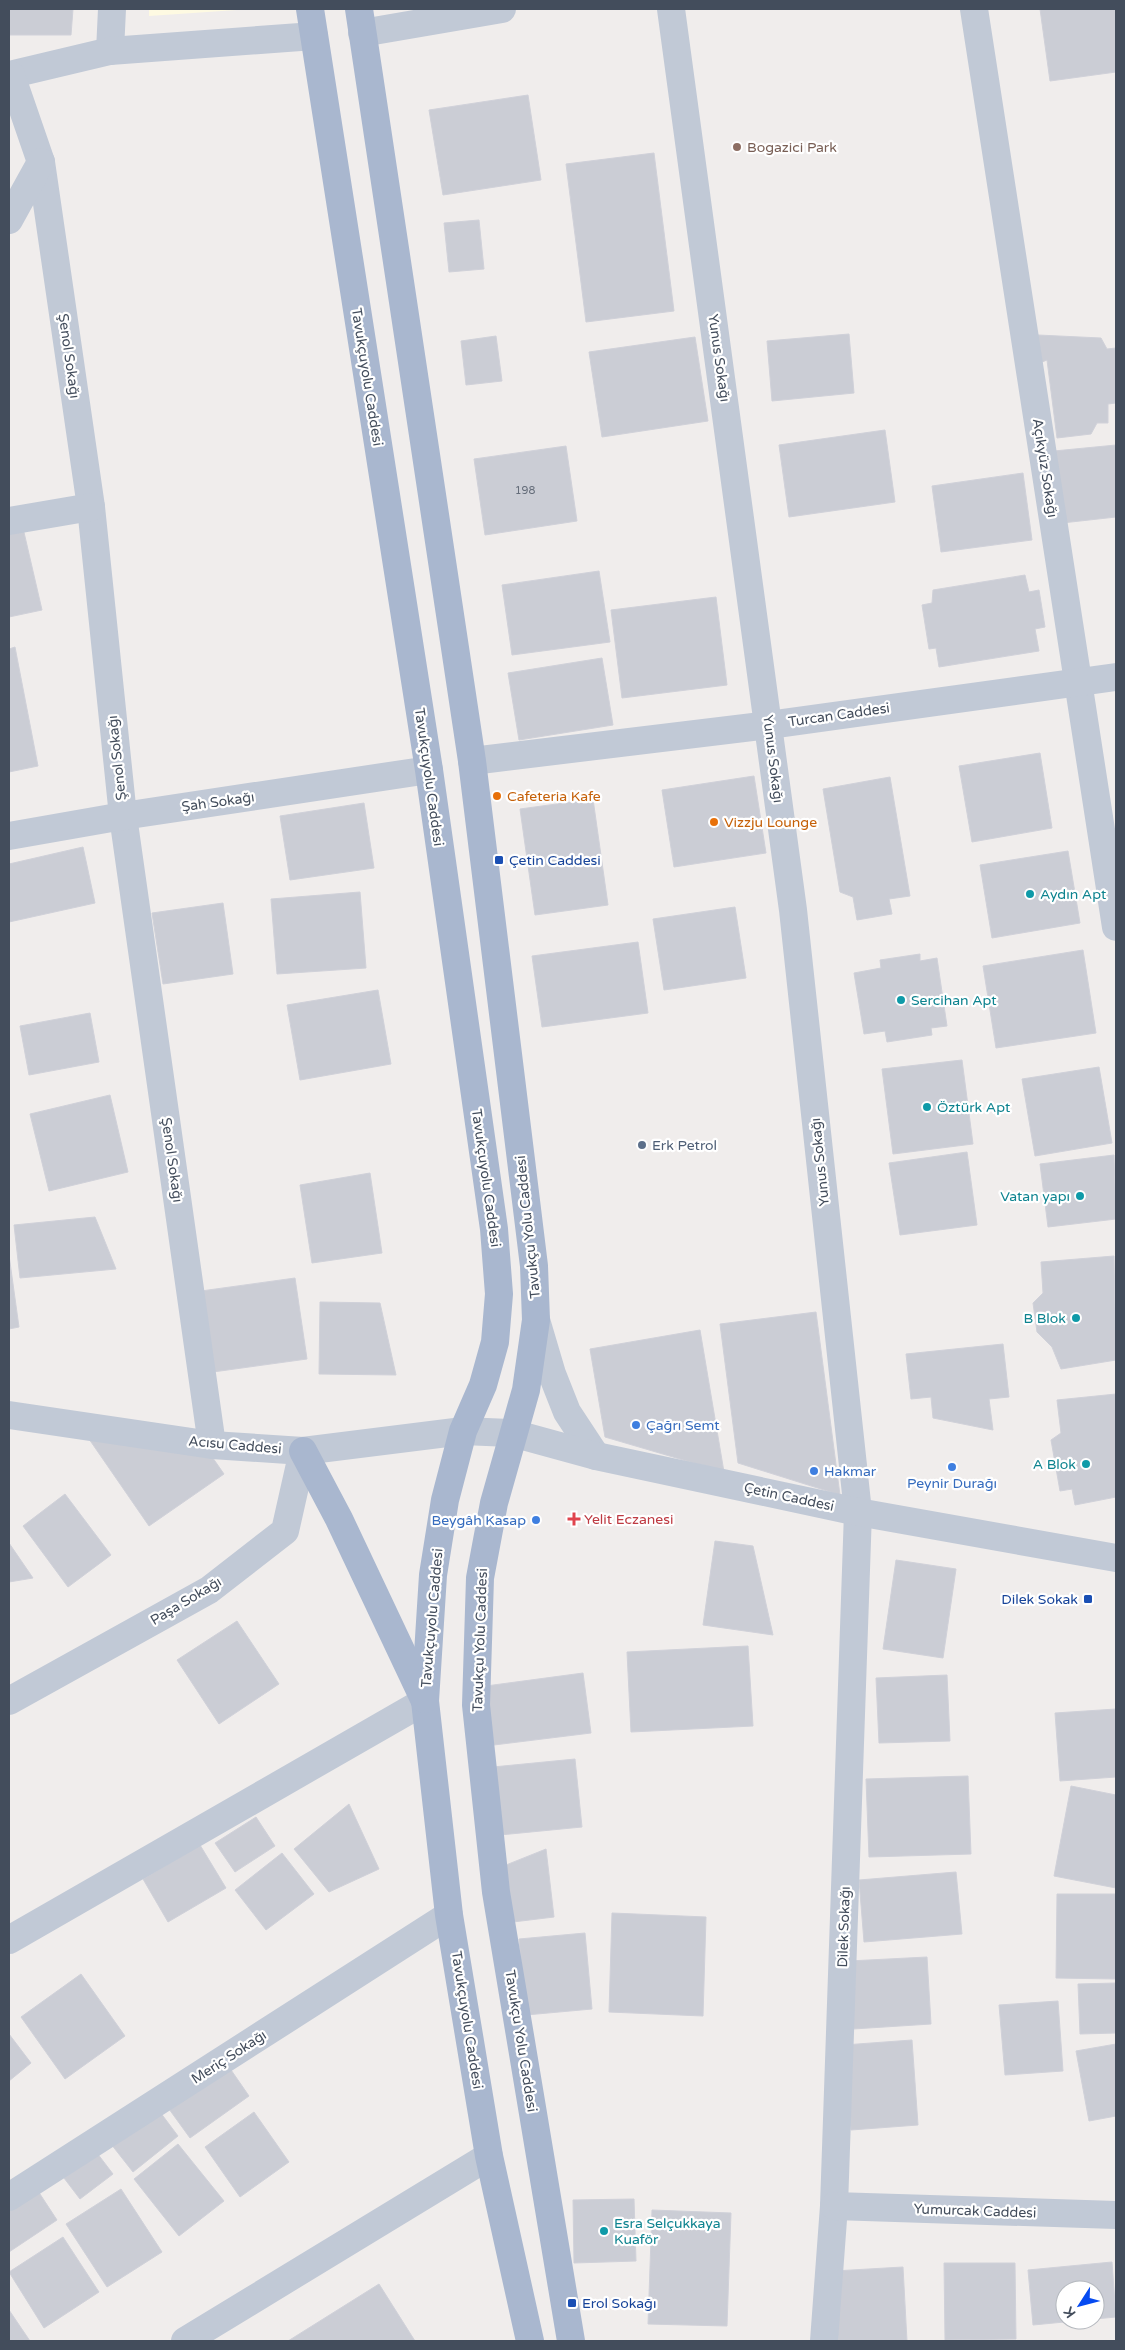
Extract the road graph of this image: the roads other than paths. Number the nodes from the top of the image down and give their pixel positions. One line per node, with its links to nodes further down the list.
1 (112, 9): 8 (street)
2 (310, 9): 7 (main road, Tavukçuyolu Caddesi)
3 (502, 9): 6 (street)
4 (671, 9): 16 (street, Yunus Sokağı)
5 (974, 9): 15 (street, Açıkyüz Sokağı)
6 (360, 21): 17 (main road)
7 (314, 36): 8 (street); 18 (main road, Tavukçuyolu Caddesi)
8 (110, 51): 9 (street)
9 (10, 75): 10 (street, Şenol Sokağı)
10 (41, 162): 11 (street); 12 (street, Şenol Sokağı)
11 (9, 220)
12 (91, 507): 13 (street); 19 (street, Şenol Sokağı)
13 (9, 521)
14 (1116, 678): 15 (street, Turcan Caddesi)
15 (1078, 682): 16 (street, Turcan Caddesi); 21 (street, Açıkyüz Sokağı)
16 (769, 725): 17 (street, Turcan Caddesi); 29 (street, Yunus Sokağı)
17 (472, 761): 22 (main road, Tavukçu Yolu Caddesi)
18 (429, 770): 19 (street, Şah Sokağı); 24 (main road, Tavukçuyolu Caddesi)
19 (123, 816): 20 (street, Şah Sokağı); 26 (street, Şenol Sokağı)
20 (9, 836)
21 (1116, 928)
22 (536, 1320): 25 (main road, Tavukçu Yolu Caddesi); 28 (street)
23 (9, 1415): 26 (street, Acısu Caddesi)
24 (463, 1431): 25 (street, Çetin Caddesi); 27 (street, Acısu Caddesi); 32 (main road, Tavukçuyolu Caddesi)
25 (512, 1433): 28 (street, Çetin Caddesi); 41 (main road, Tavukçu Yolu Caddesi)
26 (212, 1446): 27 (street, Acısu Caddesi)
27 (303, 1451): 31 (street, Paşa Sokağı); 32 (main road)
28 (596, 1456): 29 (street, Çetin Caddesi)
29 (858, 1512): 30 (street, Çetin Caddesi); 37 (street, Dilek Sokağı)
30 (1116, 1558)
31 (9, 1701)
32 (425, 1701): 33 (main road, Tavukçuyolu Caddesi); 34 (street)
33 (449, 1915): 35 (main road, Tavukçuyolu Caddesi); 36 (street, Meriç Sokağı)
34 (9, 1940)
35 (489, 2156): 39 (main road, Tavukçuyolu Caddesi); 40 (street)
36 (9, 2197)
37 (834, 2206): 38 (street, Yumurcak Caddesi); 42 (street, Dilek Sokağı)
38 (1116, 2215)
39 (525, 2339)
40 (186, 2341)
41 (571, 2341)
42 (824, 2341)

